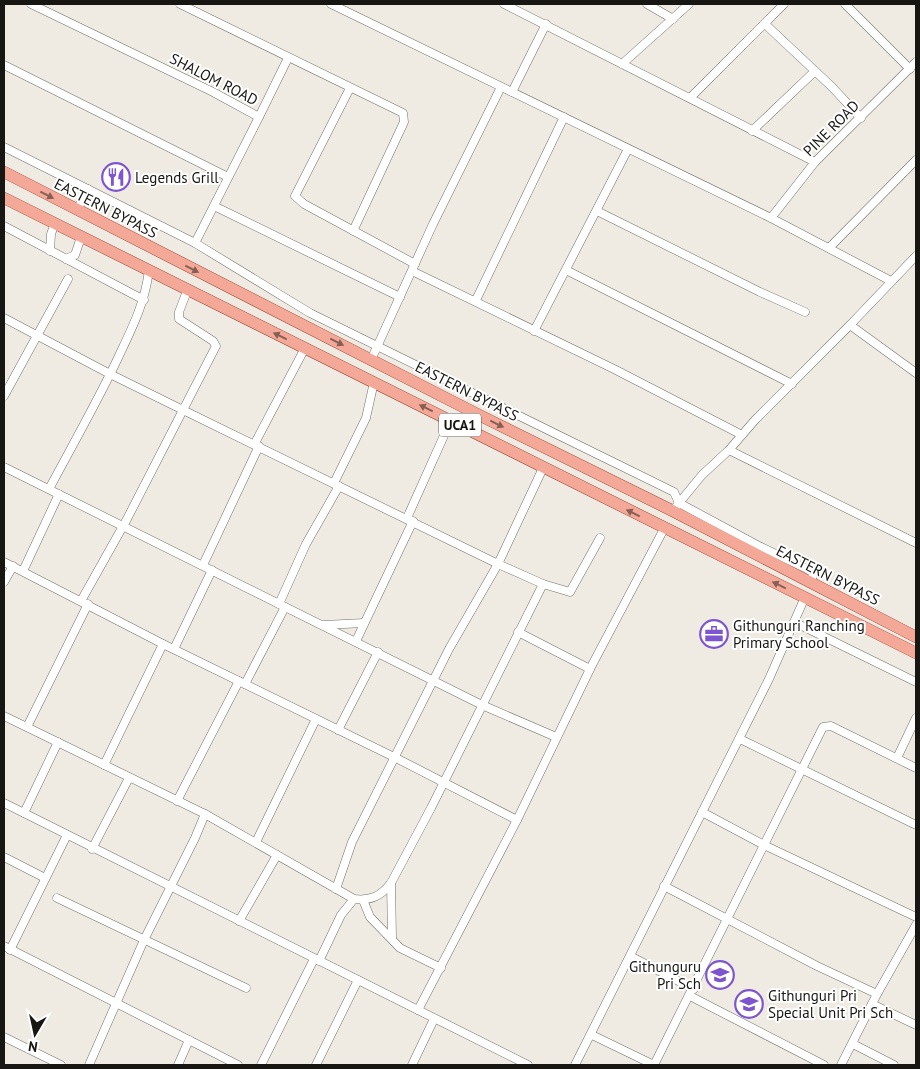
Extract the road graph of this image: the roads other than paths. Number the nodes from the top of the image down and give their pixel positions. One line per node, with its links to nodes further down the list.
1 (31, 4): 22 (street, SHALOM ROAD)
2 (180, 4): 12 (street)
3 (331, 4): 18 (street)
4 (504, 4): 10 (street)
5 (647, 4): 9 (street)
6 (689, 4): 9 (street)
7 (784, 4): 11 (street)
8 (845, 4): 16 (street)
9 (673, 19): 14 (street)
10 (546, 24): 14 (street); 20 (street)
11 (765, 24): 17 (street); 21 (street)
12 (288, 58): 19 (street); 22 (street)
13 (916, 62): 16 (street, PINE ROAD)
14 (622, 64): 21 (street)
15 (4, 65): 31 (street)
16 (910, 69): 24 (street, PINE ROAD)
17 (815, 71): 24 (street); 25 (street)
18 (501, 87): 20 (street); 47 (street)
19 (350, 88): 40 (street); 40 (street)
20 (512, 92): 23 (street)
21 (690, 98): 25 (street)
22 (259, 117): 31 (street, SHALOM ROAD)
23 (564, 117): 27 (street); 55 (street)
24 (861, 118): 29 (street, PINE ROAD)
25 (752, 131): 29 (street)
26 (4, 147): 32 (street)
27 (628, 149): 36 (street); 37 (street)
28 (916, 160): 43 (street)
29 (815, 162): 37 (street, PINE ROAD)
30 (4, 172): 35 (main road, EASTERN BYPASS, one-way to 35)
31 (228, 176): 34 (street, SHALOM ROAD)
32 (88, 189): 35 (street); 42 (street)
33 (4, 198): 38 (main road, EASTERN BYPASS / UCA1)
34 (214, 206): 42 (street, SHALOM ROAD); 53 (street)
35 (76, 210): 63 (main road, EASTERN BYPASS, one-way to 63)
36 (597, 211): 49 (street); 56 (street)
37 (771, 218): 43 (street)
38 (55, 224): 41 (main road, EASTERN BYPASS / UCA1); 44 (street)
39 (4, 226): 44 (street)
40 (353, 231): 47 (street)
41 (81, 237): 46 (street); 48 (main road, EASTERN BYPASS / UCA1)
42 (195, 243): 61 (street)
43 (829, 248): 51 (street)
44 (50, 250): 46 (street)
45 (916, 256): 51 (street)
46 (66, 259): 54 (street)
47 (413, 268): 53 (street); 55 (street)
48 (148, 270): 52 (main road, EASTERN BYPASS / UCA1); 54 (street)
49 (566, 270): 59 (street); 68 (street)
50 (68, 279): 60 (street)
51 (890, 281): 58 (street)
52 (187, 291): 62 (main road, EASTERN BYPASS / UCA1, one-way to 52); 70 (street)
53 (400, 297): 61 (street)
54 (144, 300): 66 (street)
55 (476, 300): 59 (street)
56 (805, 312)
57 (4, 318): 60 (street)
58 (850, 325): 65 (street); 68 (street)
59 (534, 331): 72 (street)
60 (37, 335): 66 (street); 69 (street)
61 (378, 346): 63 (street); 74 (street)
62 (305, 348): 67 (main road, EASTERN BYPASS / UCA1); 73 (street)
63 (371, 360): 76 (main road, EASTERN BYPASS, one-way to 76)
64 (916, 361): 65 (street)
65 (913, 371)
66 (110, 374): 70 (street); 80 (street)
67 (374, 382): 71 (main road, EASTERN BYPASS / UCA1, one-way to 67); 79 (street)
68 (792, 384): 72 (street)
69 (4, 396)
70 (183, 410): 73 (street); 84 (street)
71 (451, 420): 78 (main road, EASTERN BYPASS / UCA1); 83 (street)
72 (742, 435): 75 (street)
73 (257, 444): 79 (street); 92 (street)
74 (578, 445): 76 (street); 82 (street)
75 (729, 450): 82 (street); 88 (street)
76 (569, 459): 82 (main road, EASTERN BYPASS)
77 (4, 467): 80 (street)
78 (544, 468): 85 (main road, EASTERN BYPASS / UCA1, one-way to 78); 91 (street)
79 (336, 484): 83 (street); 101 (street)
80 (49, 489): 81 (street)
81 (59, 494): 84 (street); 95 (street)
82 (676, 507): 86 (main road, EASTERN BYPASS); 97 (street)
83 (410, 520): 91 (street); 103 (street)
84 (124, 525): 92 (street); 100 (street)
85 (665, 527): 89 (main road, EASTERN BYPASS / UCA1); 112 (street)
86 (721, 536): 89 (main road); 97 (main road, EASTERN BYPASS)
87 (600, 538): 98 (street)
88 (916, 543)
89 (712, 551): 99 (main road, EASTERN BYPASS / UCA1, one-way to 89)
90 (4, 562): 93 (street)
91 (498, 564): 98 (street); 113 (street)
92 (203, 565): 94 (street)
93 (13, 566): 95 (street); 96 (street)
94 (212, 570): 101 (street); 109 (street)
95 (23, 571): 100 (street)
96 (4, 582)
97 (810, 583): 106 (main road, EASTERN BYPASS)
98 (543, 584): 105 (street)
99 (805, 597): 102 (street); 111 (main road, EASTERN BYPASS / UCA1)
100 (84, 603): 108 (street); 120 (street)
101 (282, 606): 104 (street); 115 (street)
102 (794, 622): 114 (street); 123 (street)
103 (364, 623): 104 (street); 107 (street)
104 (321, 625): 107 (street)
105 (518, 632): 112 (street); 116 (street)
106 (916, 637)
107 (356, 642): 110 (street)
108 (163, 644): 109 (street); 127 (street)
109 (174, 650): 115 (street)
110 (378, 652): 113 (street); 121 (street)
111 (916, 653)
112 (590, 669): 122 (street)
113 (433, 680): 116 (street); 125 (street)
114 (916, 682)
115 (242, 683): 119 (street); 132 (street)
116 (482, 705): 122 (street); 131 (street)
117 (4, 716): 120 (street)
118 (916, 718): 126 (street)
119 (316, 719): 121 (street); 140 (street)
120 (27, 727): 124 (street)
121 (338, 730): 125 (street)
122 (556, 736): 137 (street)
123 (740, 738): 129 (street); 134 (street)
124 (58, 742): 127 (street); 135 (street)
125 (396, 758): 131 (street); 149 (street)
126 (897, 758): 128 (street); 129 (street)
127 (104, 765): 130 (street)
128 (916, 768)
129 (802, 769): 138 (street); 141 (street)
130 (129, 778): 132 (street); 142 (street)
131 (444, 782): 137 (street); 146 (street)
132 (177, 801): 136 (street)
133 (4, 803): 135 (street)
134 (702, 812): 141 (street); 147 (street)
135 (24, 813): 139 (street)
136 (204, 814): 140 (street); 148 (street)
137 (517, 820): 163 (street)
138 (916, 825)
139 (67, 835): 142 (street); 145 (street)
140 (256, 842): 143 (street)
141 (764, 845): 153 (street); 154 (street)
142 (92, 849): 148 (street)
143 (276, 856): 149 (street); 155 (street)
144 (4, 857): 145 (street)
145 (45, 878): 160 (street)
146 (391, 883): 152 (street); 158 (street)
147 (664, 886): 153 (street); 161 (street)
148 (169, 887): 155 (street); 159 (street)
149 (336, 889): 151 (street)
150 (57, 898): 159 (street)
151 (354, 898): 152 (street); 162 (street)
152 (363, 900): 158 (street)
153 (727, 917): 166 (street); 167 (street)
154 (916, 917)
155 (239, 921): 162 (street)
156 (916, 925): 157 (street)
157 (914, 935): 167 (street)
158 (392, 938): 163 (street)
159 (144, 940): 165 (street); 168 (street)
160 (7, 948): 168 (street)
161 (630, 956): 166 (street); 173 (street)
162 (317, 960): 164 (street); 181 (street)
163 (441, 968): 170 (street)
164 (358, 980): 170 (street); 182 (street)
165 (246, 988)
166 (692, 993): 186 (street); 187 (street)
167 (877, 994): 169 (street)
168 (116, 1004): 175 (street); 178 (street)
169 (872, 1004): 172 (street); 176 (street)
170 (418, 1010): 171 (street)
171 (434, 1019): 183 (street); 184 (street)
172 (916, 1025)
173 (592, 1035): 185 (street); 186 (street)
174 (4, 1037): 177 (street)
175 (189, 1040): 179 (street); 180 (street)
176 (853, 1044): 188 (street); 189 (street)
177 (61, 1065)
178 (89, 1065)
179 (178, 1065)
180 (238, 1065)
181 (261, 1065)
182 (316, 1065)
183 (412, 1065)
184 (528, 1065)
185 (576, 1065)
186 (654, 1065)
187 (824, 1065)
188 (841, 1065)
189 (894, 1065)

